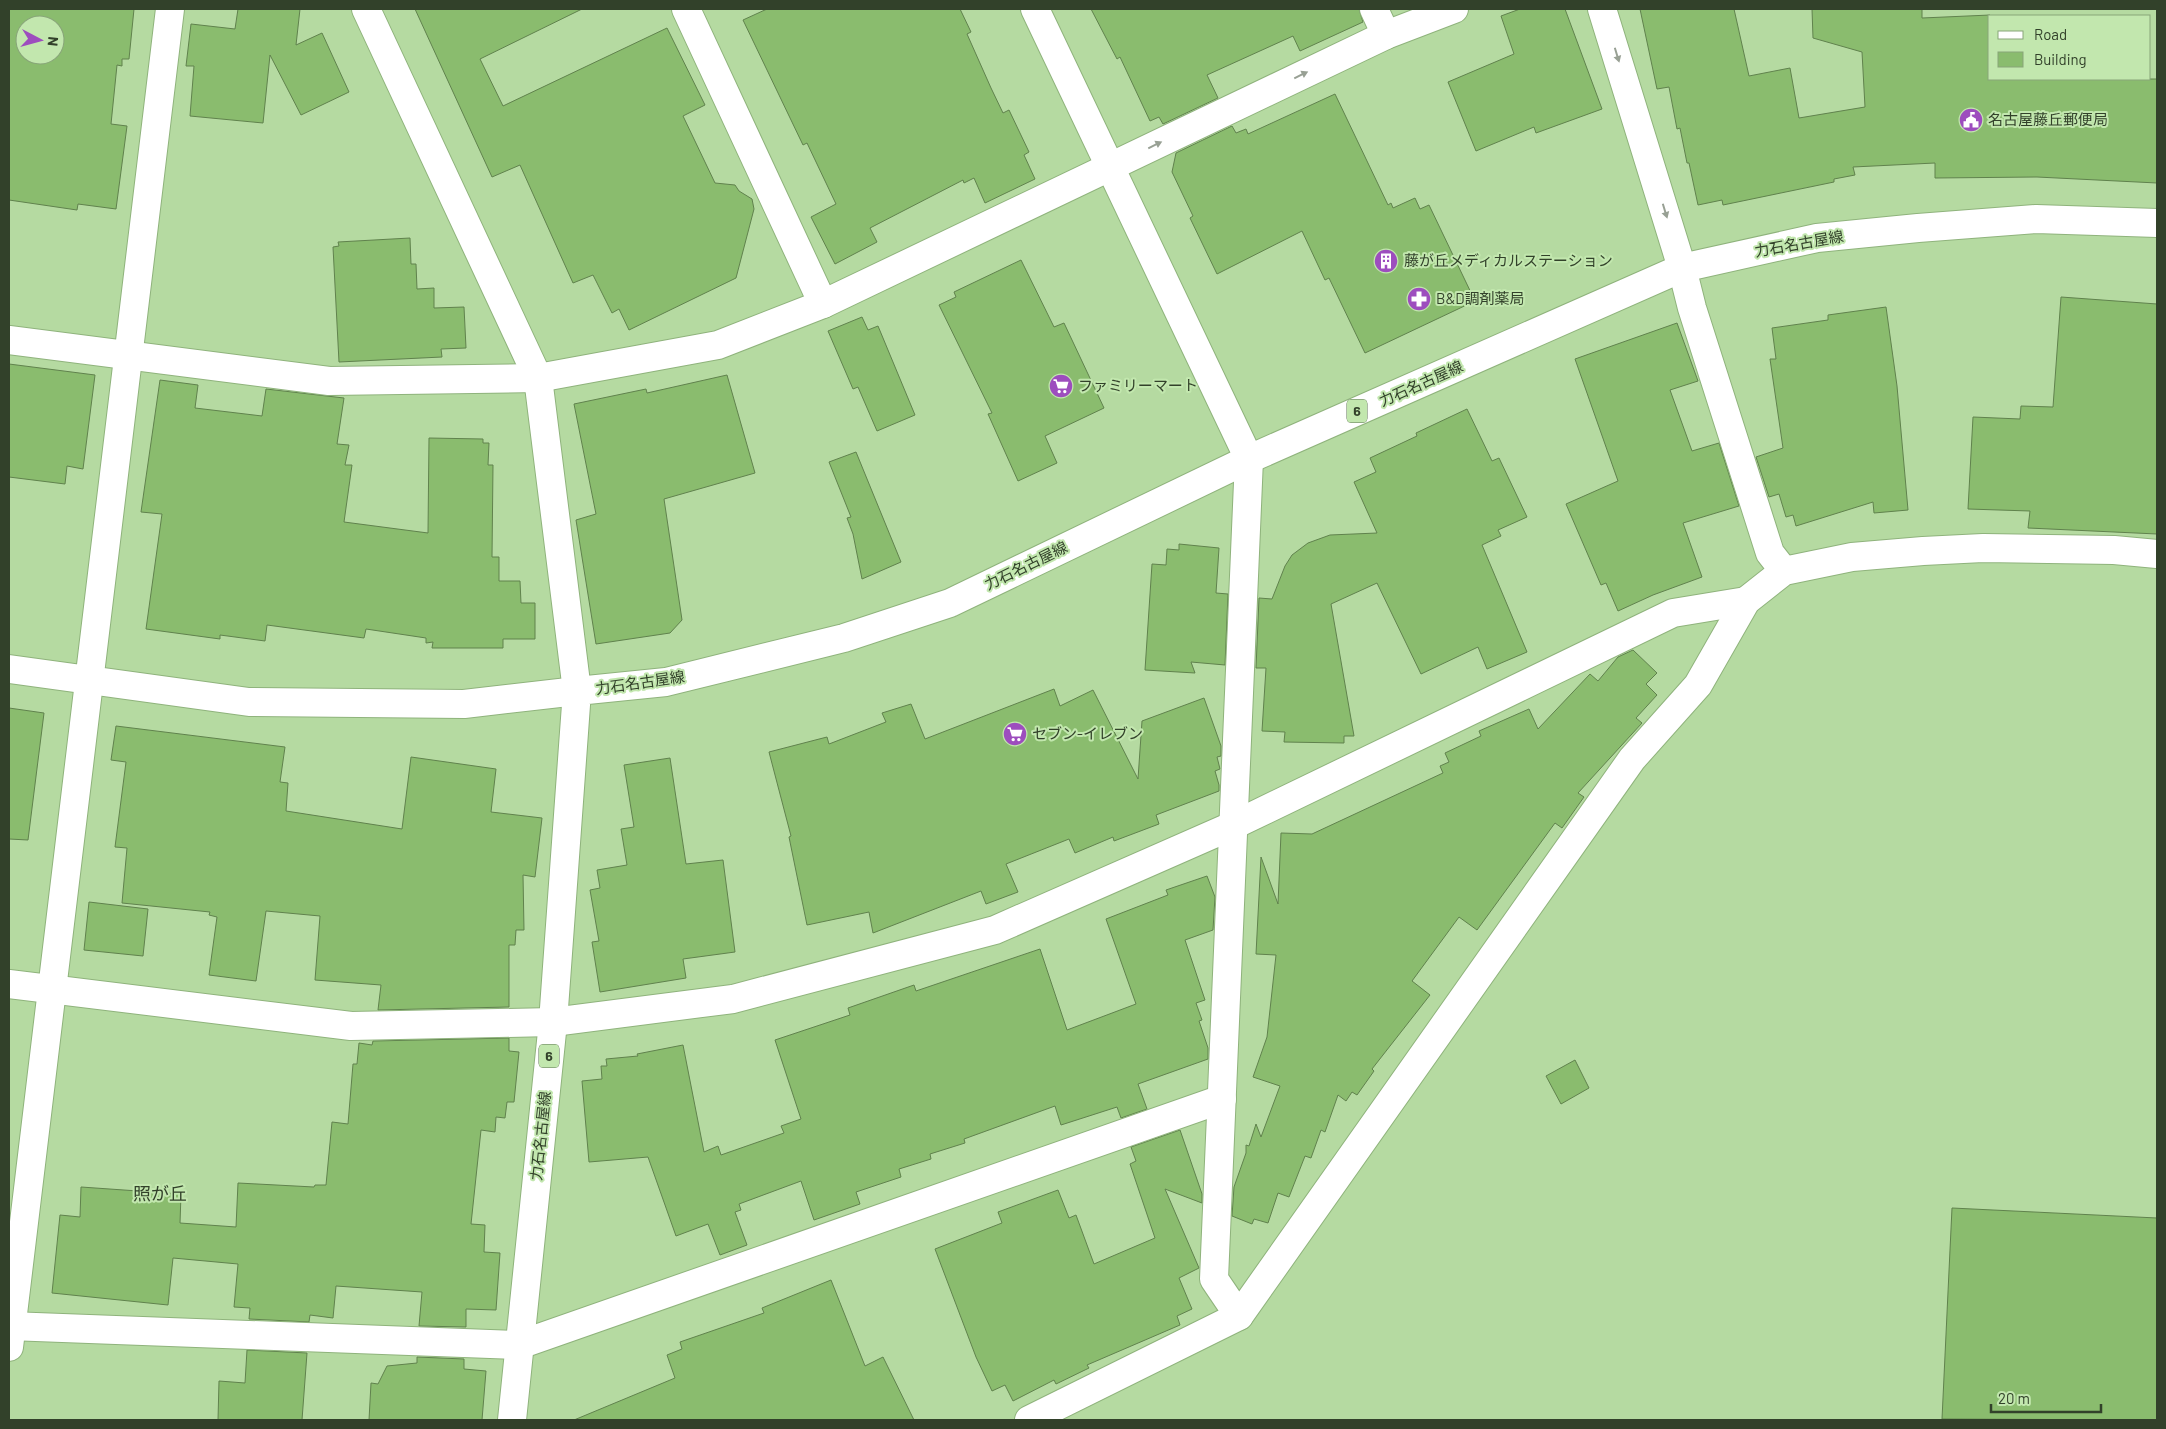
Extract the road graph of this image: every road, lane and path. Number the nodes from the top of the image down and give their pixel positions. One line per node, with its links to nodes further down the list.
1 (170, 9): 14 (street)
2 (366, 9): 15 (street)
3 (686, 9): 12 (street)
4 (1035, 9): 9 (street)
5 (1374, 9): 8 (street)
6 (1454, 9): 8 (street)
7 (1602, 9): 11 (street, one-way to 11)
8 (1386, 35): 9 (street, one-way to 8)
9 (1111, 166): 12 (street); 16 (street)
10 (2157, 224): 11 (street, 力石名古屋線 / 6)
11 (1682, 268): 16 (street, 力石名古屋線 / 6); 18 (street)
12 (822, 304): 15 (street)
13 (9, 340): 14 (street)
14 (128, 355): 15 (street); 21 (street)
15 (538, 378): 22 (street)
16 (1249, 459): 22 (street, 力石名古屋線 / 6); 23 (street)
17 (2157, 554): 18 (street)
18 (1784, 571): 19 (street)
19 (1746, 601): 23 (street); 28 (street)
20 (9, 669): 21 (street)
21 (89, 680): 22 (street); 25 (street)
22 (577, 692): 26 (street, 力石名古屋線 / 6)
23 (1234, 825): 26 (street); 27 (street)
24 (9, 984): 25 (street)
25 (52, 989): 26 (street); 29 (street)
26 (553, 1022): 30 (street, 力石名古屋線 / 6)
27 (1222, 1099): 28 (street); 30 (street)
28 (1239, 1316): 32 (street)
29 (10, 1333): 30 (street)
30 (519, 1345): 31 (street, 力石名古屋線 / 6)
31 (512, 1420)
32 (1029, 1420)

